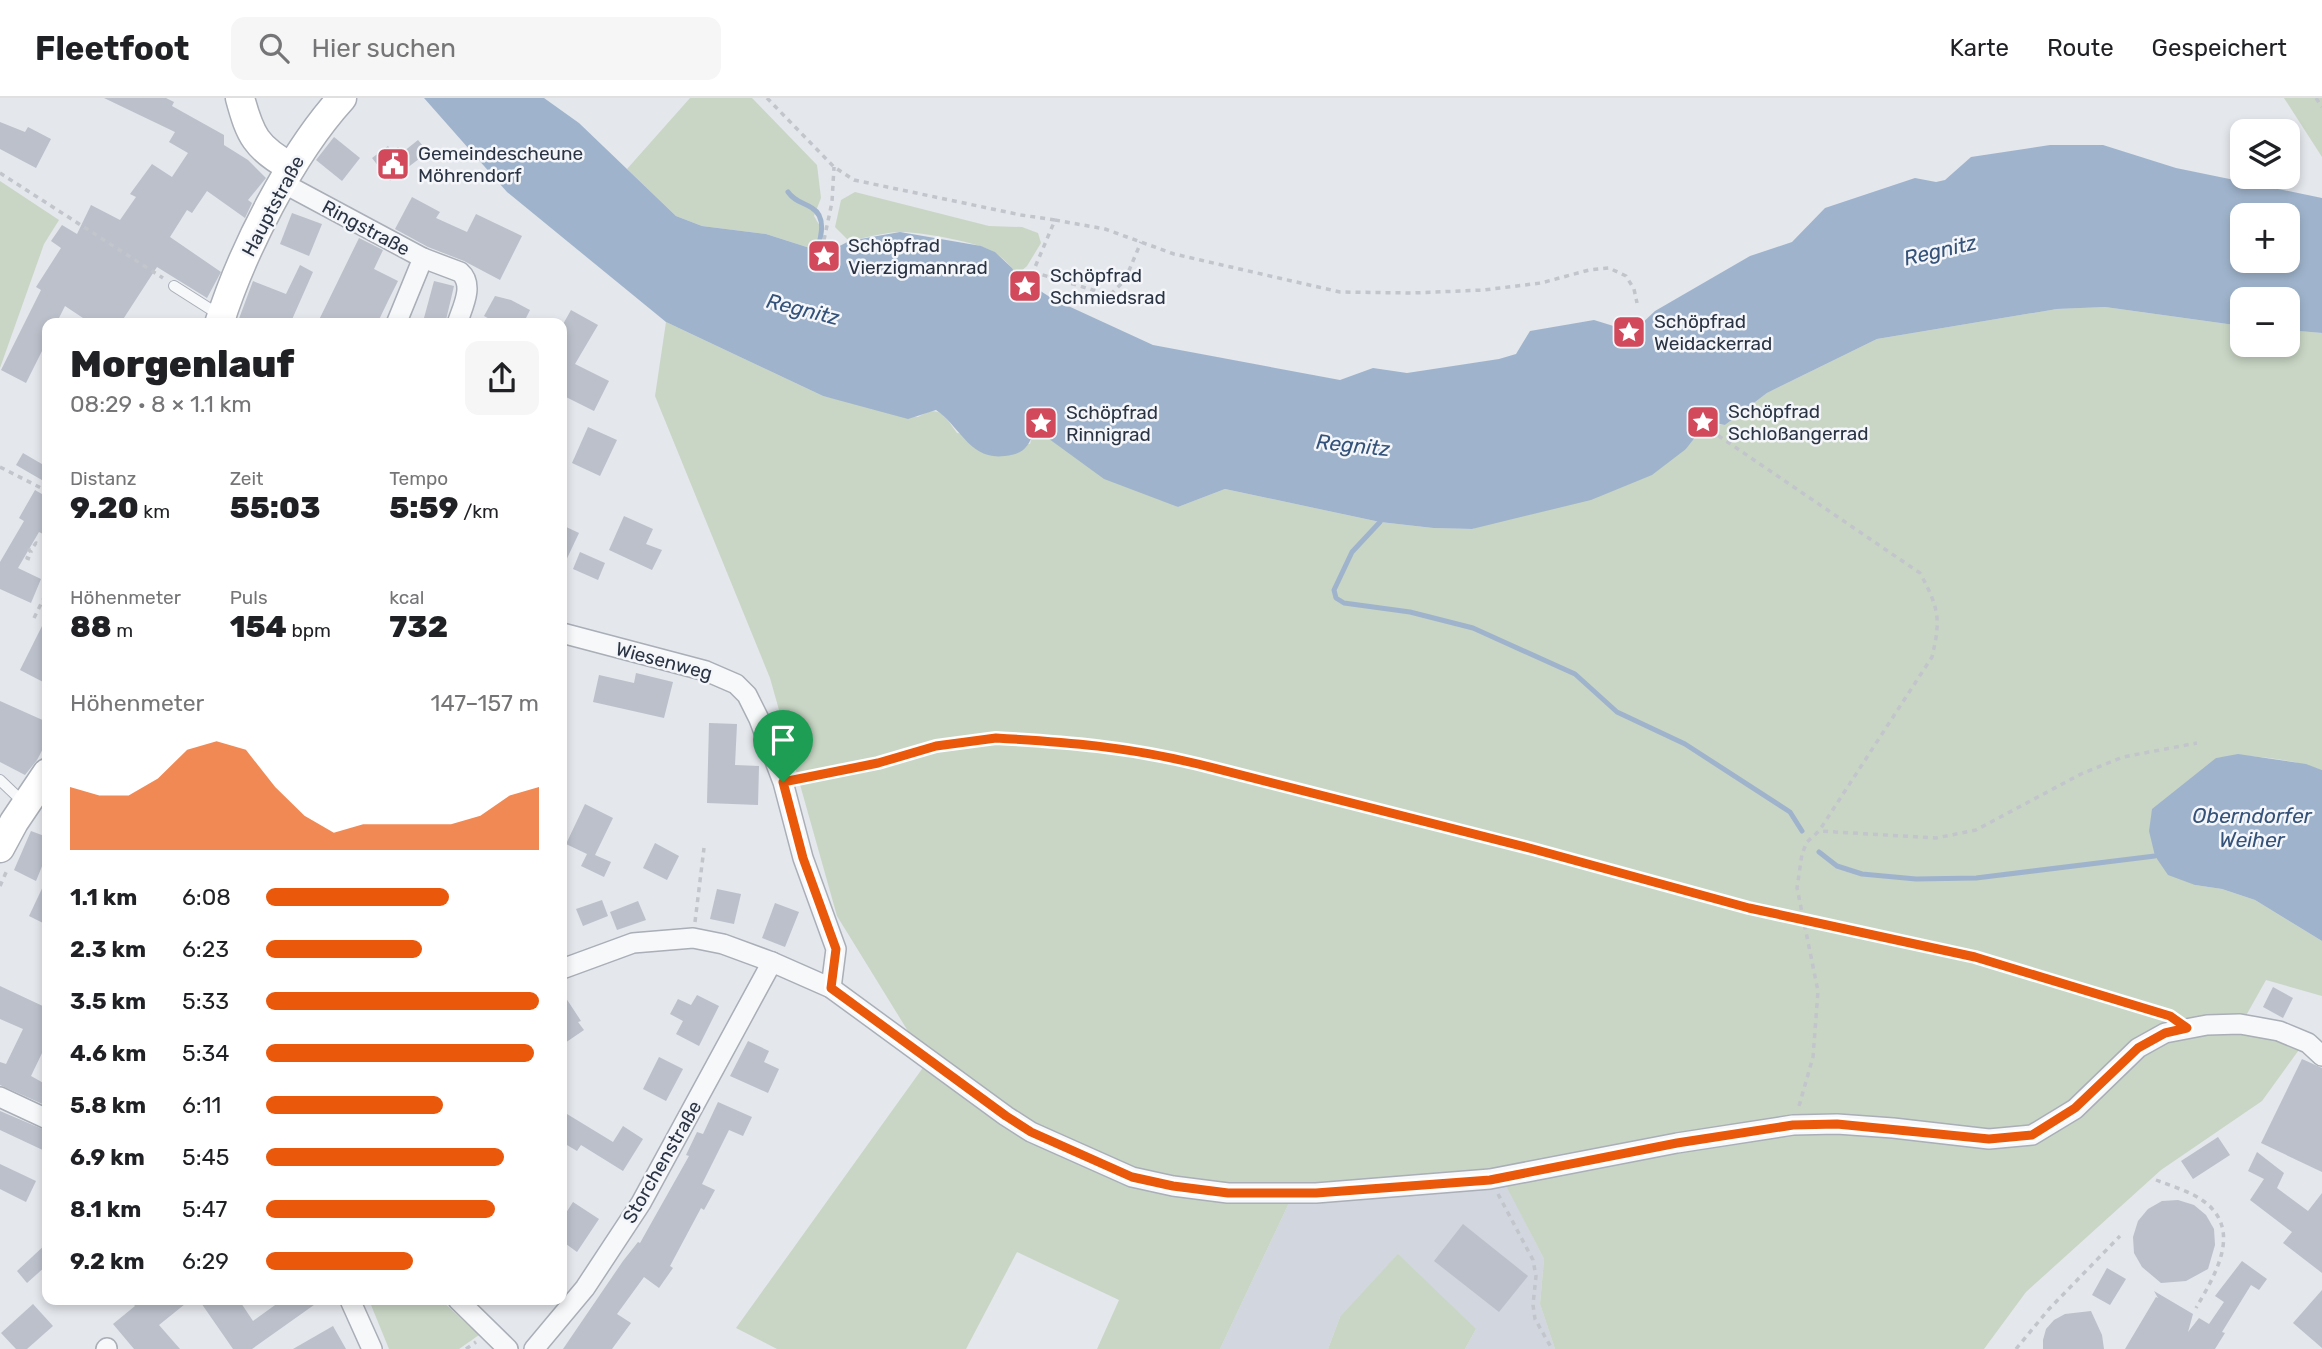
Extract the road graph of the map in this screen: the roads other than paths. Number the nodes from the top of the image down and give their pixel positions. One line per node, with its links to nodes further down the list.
1 (240, 98): 3 (street)
2 (342, 98): 3 (street, Hauptstraße)
3 (287, 175): 4 (street, Ringstraße); 7 (street, Hauptstraße)
4 (424, 258): 8 (street, Ringstraße); 9 (street)
5 (174, 286): 6 (lane)
6 (217, 318)
7 (221, 318)
8 (399, 318)
9 (459, 318)
10 (567, 634): 16 (street, Wiesenweg)
11 (0, 780): 12 (lane)
12 (29, 800): 13 (street)
13 (0, 848)
14 (772, 962): 15 (street); 16 (street); 24 (street, Storchenstraße)
15 (567, 967)
16 (831, 988): 17 (street)
17 (2322, 1056)
18 (0, 1097): 19 (street)
19 (42, 1117)
20 (353, 1305): 22 (street)
21 (463, 1305): 23 (street)
22 (372, 1349)
23 (508, 1349)
24 (534, 1349)

